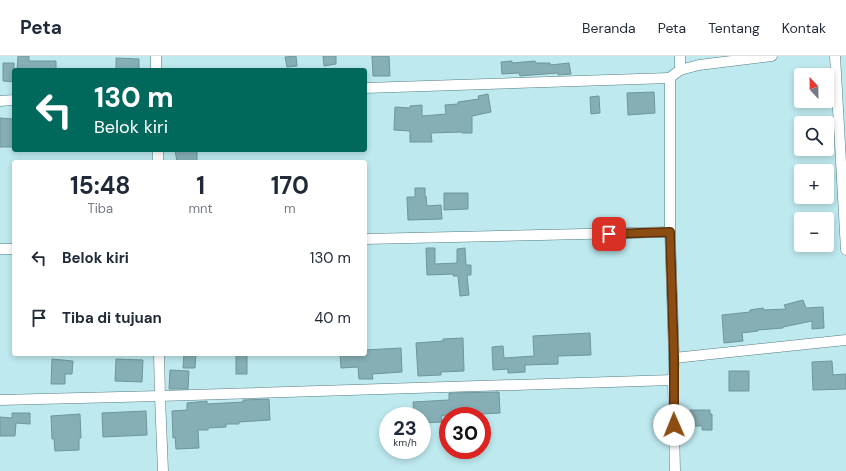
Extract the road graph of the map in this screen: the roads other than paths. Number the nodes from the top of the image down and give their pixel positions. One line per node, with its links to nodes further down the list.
1 (156, 56): 5 (street)
2 (680, 56): 6 (street)
3 (772, 56): 6 (street)
4 (835, 56): 15 (street)
5 (156, 68)
6 (680, 70): 7 (street)
7 (670, 78): 8 (street); 11 (street)
8 (367, 88)
9 (12, 100): 10 (street)
10 (0, 101)
11 (670, 232): 12 (street); 18 (street)
12 (367, 239)
13 (0, 249): 14 (street)
14 (12, 249)
15 (846, 250)
16 (846, 340): 18 (street)
17 (159, 356): 20 (street)
18 (674, 358): 19 (street)
19 (674, 380): 20 (street); 23 (street)
20 (160, 396): 21 (street); 22 (street)
21 (0, 400)
22 (163, 471)
23 (675, 471)

